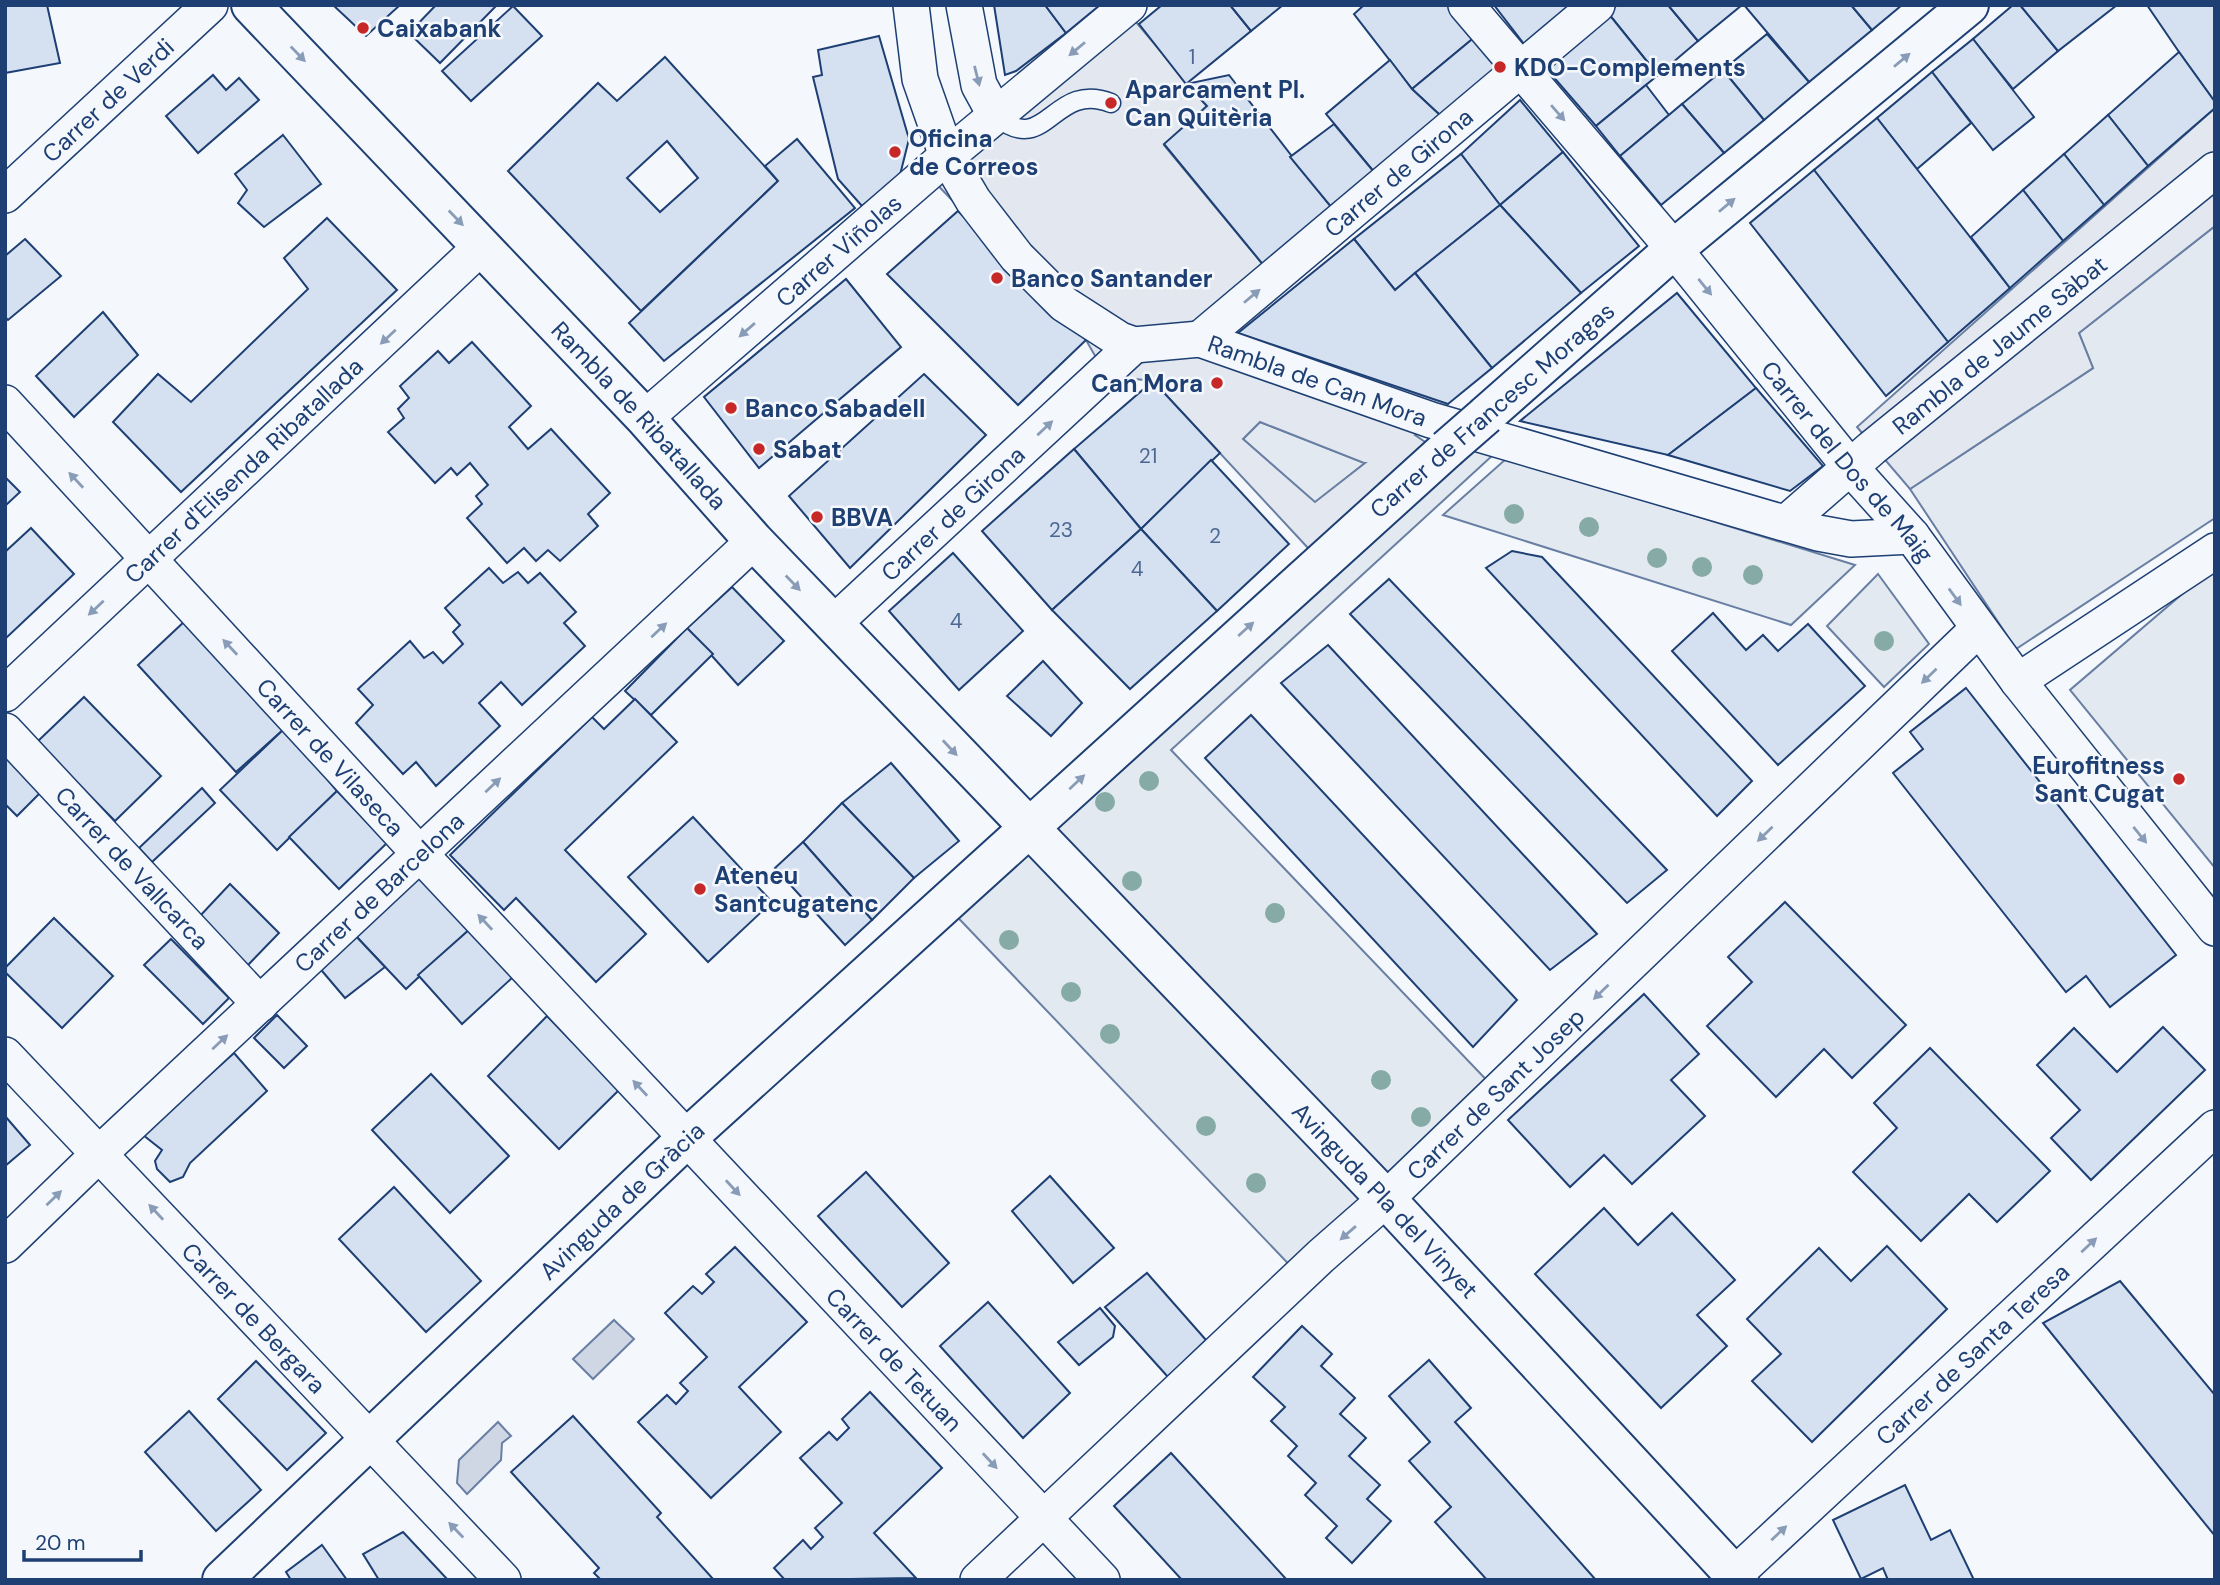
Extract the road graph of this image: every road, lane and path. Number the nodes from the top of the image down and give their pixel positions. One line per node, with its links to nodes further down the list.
1 (209, 5): 14 (street, Carrer de Verdi)
2 (251, 5): 15 (street, Rambla de Ribatallada, one-way to 15)
3 (911, 5): 12 (street)
4 (964, 5): 11 (street, one-way to 11)
5 (1129, 5): 11 (street, Carrer Viñolas, one-way to 11)
6 (1466, 5): 9 (street, Carrer del Dos de Maig)
7 (1597, 5): 9 (street, Carrer de Girona)
8 (1969, 5): 16 (street, Carrer de Francesc Moragas, one-way to 8)
9 (1521, 70): 16 (street, Carrer del Dos de Maig, one-way to 16); 17 (street, Carrer de Girona, one-way to 9)
10 (1111, 103): 11 (lane)
11 (996, 116): 12 (street, Carrer Viñolas)
12 (947, 156): 18 (street); 20 (street, Carrer Viñolas, one-way to 20)
13 (2215, 170): 21 (street, Rambla de Jaume Sàbat)
14 (5, 195)
15 (482, 246): 20 (street, Rambla de Ribatallada); 26 (street, Carrer d'Elisenda Ribatallada, one-way to 26)
16 (1674, 249): 21 (street, Carrer del Dos de Maig, one-way to 21); 32 (street, Carrer de Francesc Moragas, one-way to 16, bridge)
17 (1200, 339): 18 (street, Rambla de Can Mora); 22 (street, Rambla de Can Mora)
18 (1134, 345): 27 (street, Carrer de Girona, one-way to 18)
19 (5, 403): 26 (street, Carrer de Vilaseca, one-way to 19)
20 (645, 418): 24 (street, Rambla de Ribatallada)
21 (1850, 467): 22 (street, Rambla de Jaume Sàbat); 23 (street, Carrer del Dos de Maig)
22 (1786, 523): 23 (street, Rambla de Can Mora)
23 (1912, 536): 28 (street, Carrer del Dos de Maig, one-way to 28)
24 (754, 541): 27 (street, Rambla de Ribatallada, one-way to 27); 33 (street, Carrer de Barcelona, one-way to 24)
25 (2215, 551): 29 (street)
26 (149, 559): 30 (street, Carrer d'Elisenda Ribatallada, one-way to 30); 33 (street, Carrer de Vilaseca, one-way to 26)
27 (833, 624): 32 (street, Rambla de Ribatallada, one-way to 32)
28 (1978, 629): 29 (street, Carrer del Dos de Maig); 40 (street, Carrer de Sant Josep, one-way to 40)
29 (2018, 681): 34 (street, Carrer del Dos de Maig, one-way to 34)
30 (5, 694)
31 (5, 731): 35 (street, Carrer de Vallcarca)
32 (1027, 828): 38 (street, Avinguda de Gràcia); 40 (street, Avinguda Pla del Vinyet)
33 (420, 854): 35 (street, Carrer de Barcelona); 38 (street, Carrer de Vilaseca, one-way to 33)
34 (2215, 928)
35 (260, 1004): 39 (street, Carrer de Barcelona, one-way to 35)
36 (5, 1055): 39 (street, Carrer de Bergara)
37 (2215, 1128): 44 (street, Carrer de Santa Teresa, one-way to 37)
38 (687, 1138): 42 (street, Avinguda de Gràcia); 43 (street, Carrer de Tetuan, one-way to 43)
39 (100, 1153): 41 (street, Carrer de Barcelona, one-way to 39); 42 (street, Carrer de Bergara, one-way to 39)
40 (1386, 1199): 43 (street, Carrer de Sant Josep, one-way to 43); 44 (street, Avinguda Pla del Vinyet)
41 (5, 1245)
42 (370, 1440): 45 (street, Avinguda de Gràcia); 46 (street, Carrer de Bergara, one-way to 42)
43 (1044, 1518): 47 (street, Carrer de Sant Josep); 48 (street, Carrer de Tetuan)
44 (1734, 1578)
45 (222, 1580)
46 (503, 1580)
47 (978, 1580)
48 (1102, 1580)

